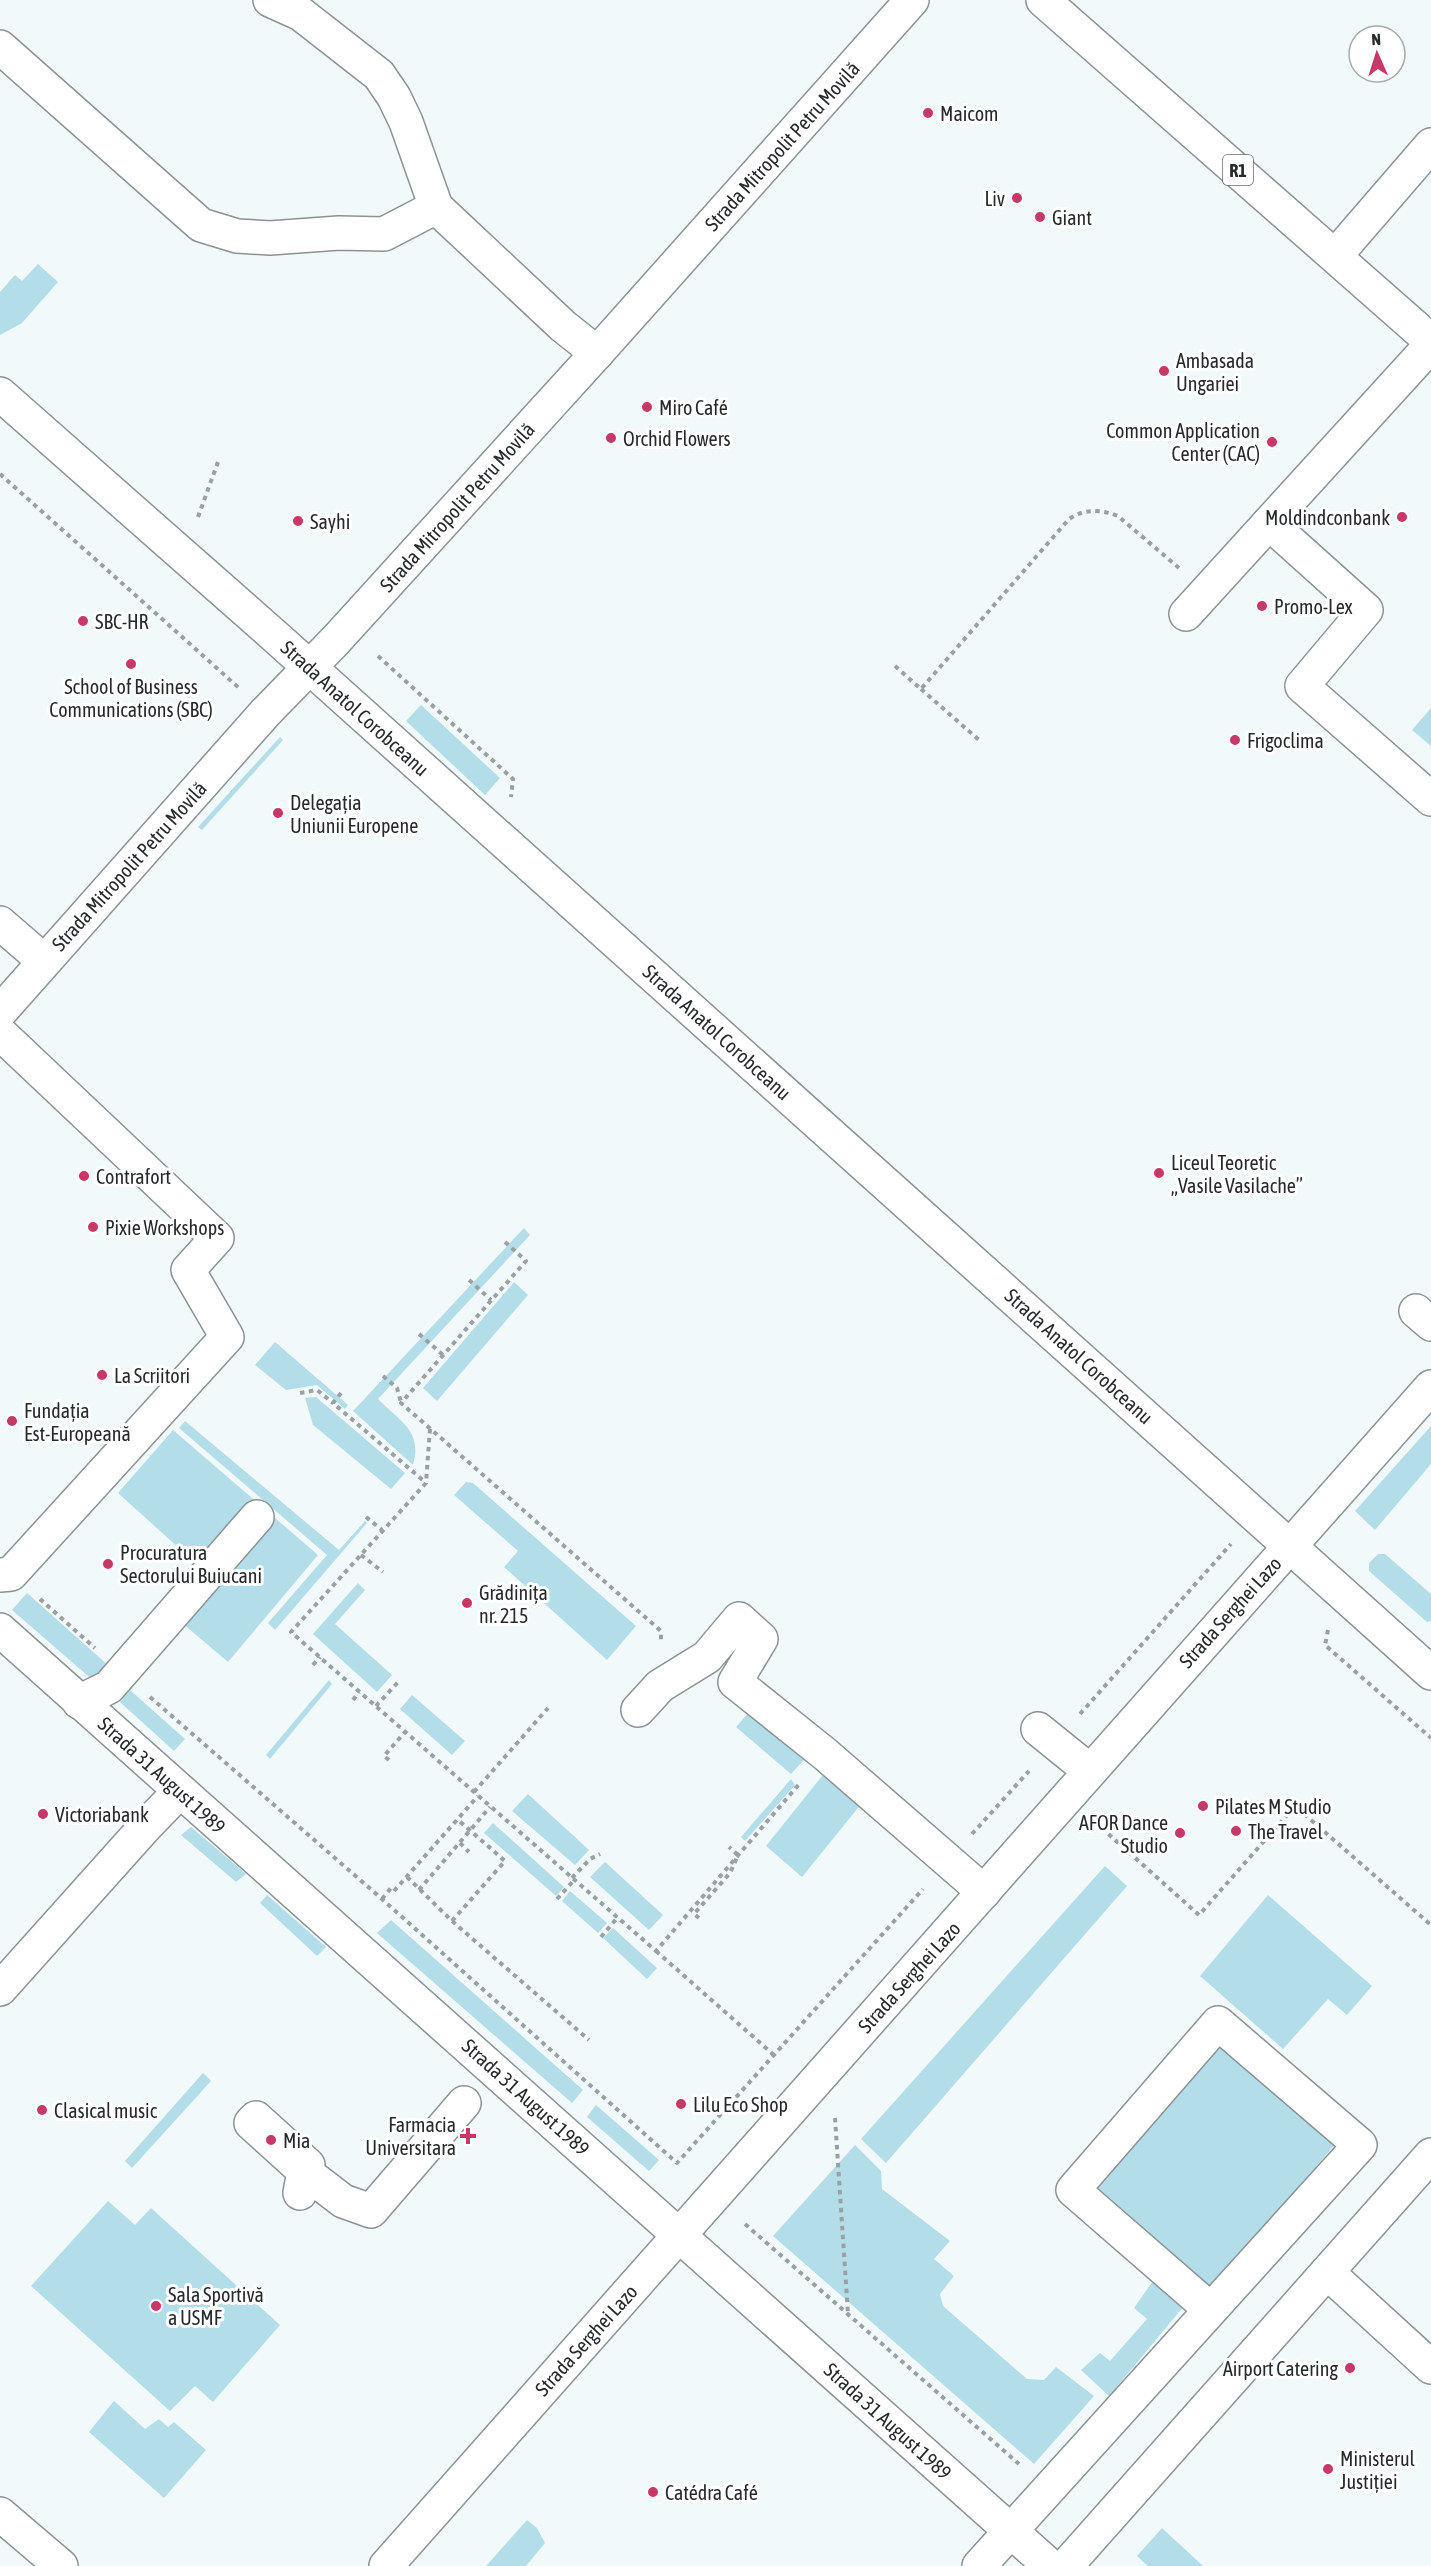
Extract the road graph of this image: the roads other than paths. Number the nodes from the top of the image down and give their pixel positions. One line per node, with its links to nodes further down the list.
1 (270, 0): 6 (street)
2 (912, 0): 9 (street, Strada Mitropolit Petru Movilă)
3 (1044, 0): 7 (street, R1)
4 (0, 47): 6 (street)
5 (1431, 145): 7 (street)
6 (436, 207): 9 (street)
7 (1336, 255): 8 (street, R1)
8 (1431, 343): 11 (street)
9 (597, 353): 13 (street, Strada Mitropolit Petru Movilă)
10 (0, 394): 13 (street, Strada Anatol Corobceanu)
11 (1269, 523): 12 (street); 14 (street)
12 (1196, 603)
13 (309, 667): 16 (street, Strada Mitropolit Petru Movilă); 23 (street, Strada Anatol Corobceanu)
14 (1431, 799)
15 (0, 923): 16 (street)
16 (44, 962): 17 (street, Strada Mitropolit Petru Movilă)
17 (0, 1012)
18 (0, 1033): 19 (street)
19 (85, 1113): 20 (street); 24 (street)
20 (143, 1138)
21 (1431, 1387): 23 (street, Strada Serghei Lazo)
22 (257, 1517): 27 (street)
23 (1289, 1545): 26 (street, Strada Anatol Corobceanu); 30 (street, Strada Serghei Lazo)
24 (6, 1574)
25 (0, 1630): 27 (street, Strada 31 August 1989)
26 (1431, 1673)
27 (80, 1702): 31 (street, Strada 31 August 1989)
28 (638, 1710): 32 (street)
29 (1038, 1729): 30 (street)
30 (1090, 1771): 32 (street, Strada Serghei Lazo)
31 (180, 1791): 33 (street); 37 (street, Strada 31 August 1989)
32 (984, 1892): 37 (street, Strada Serghei Lazo)
33 (0, 1989)
34 (464, 2103): 36 (street)
35 (1431, 2155): 38 (street)
36 (302, 2182)
37 (681, 2235): 42 (street, Strada 31 August 1989); 43 (street, Strada Serghei Lazo)
38 (1327, 2272): 40 (street); 47 (street)
39 (1210, 2309): 39 (street); 42 (street)
40 (1431, 2367)
41 (0, 2514): 44 (street)
42 (1011, 2531): 45 (street); 46 (street, Strada 31 August 1989)
43 (394, 2564)
44 (61, 2566)
45 (979, 2566)
46 (1050, 2566)
47 (1066, 2566)

